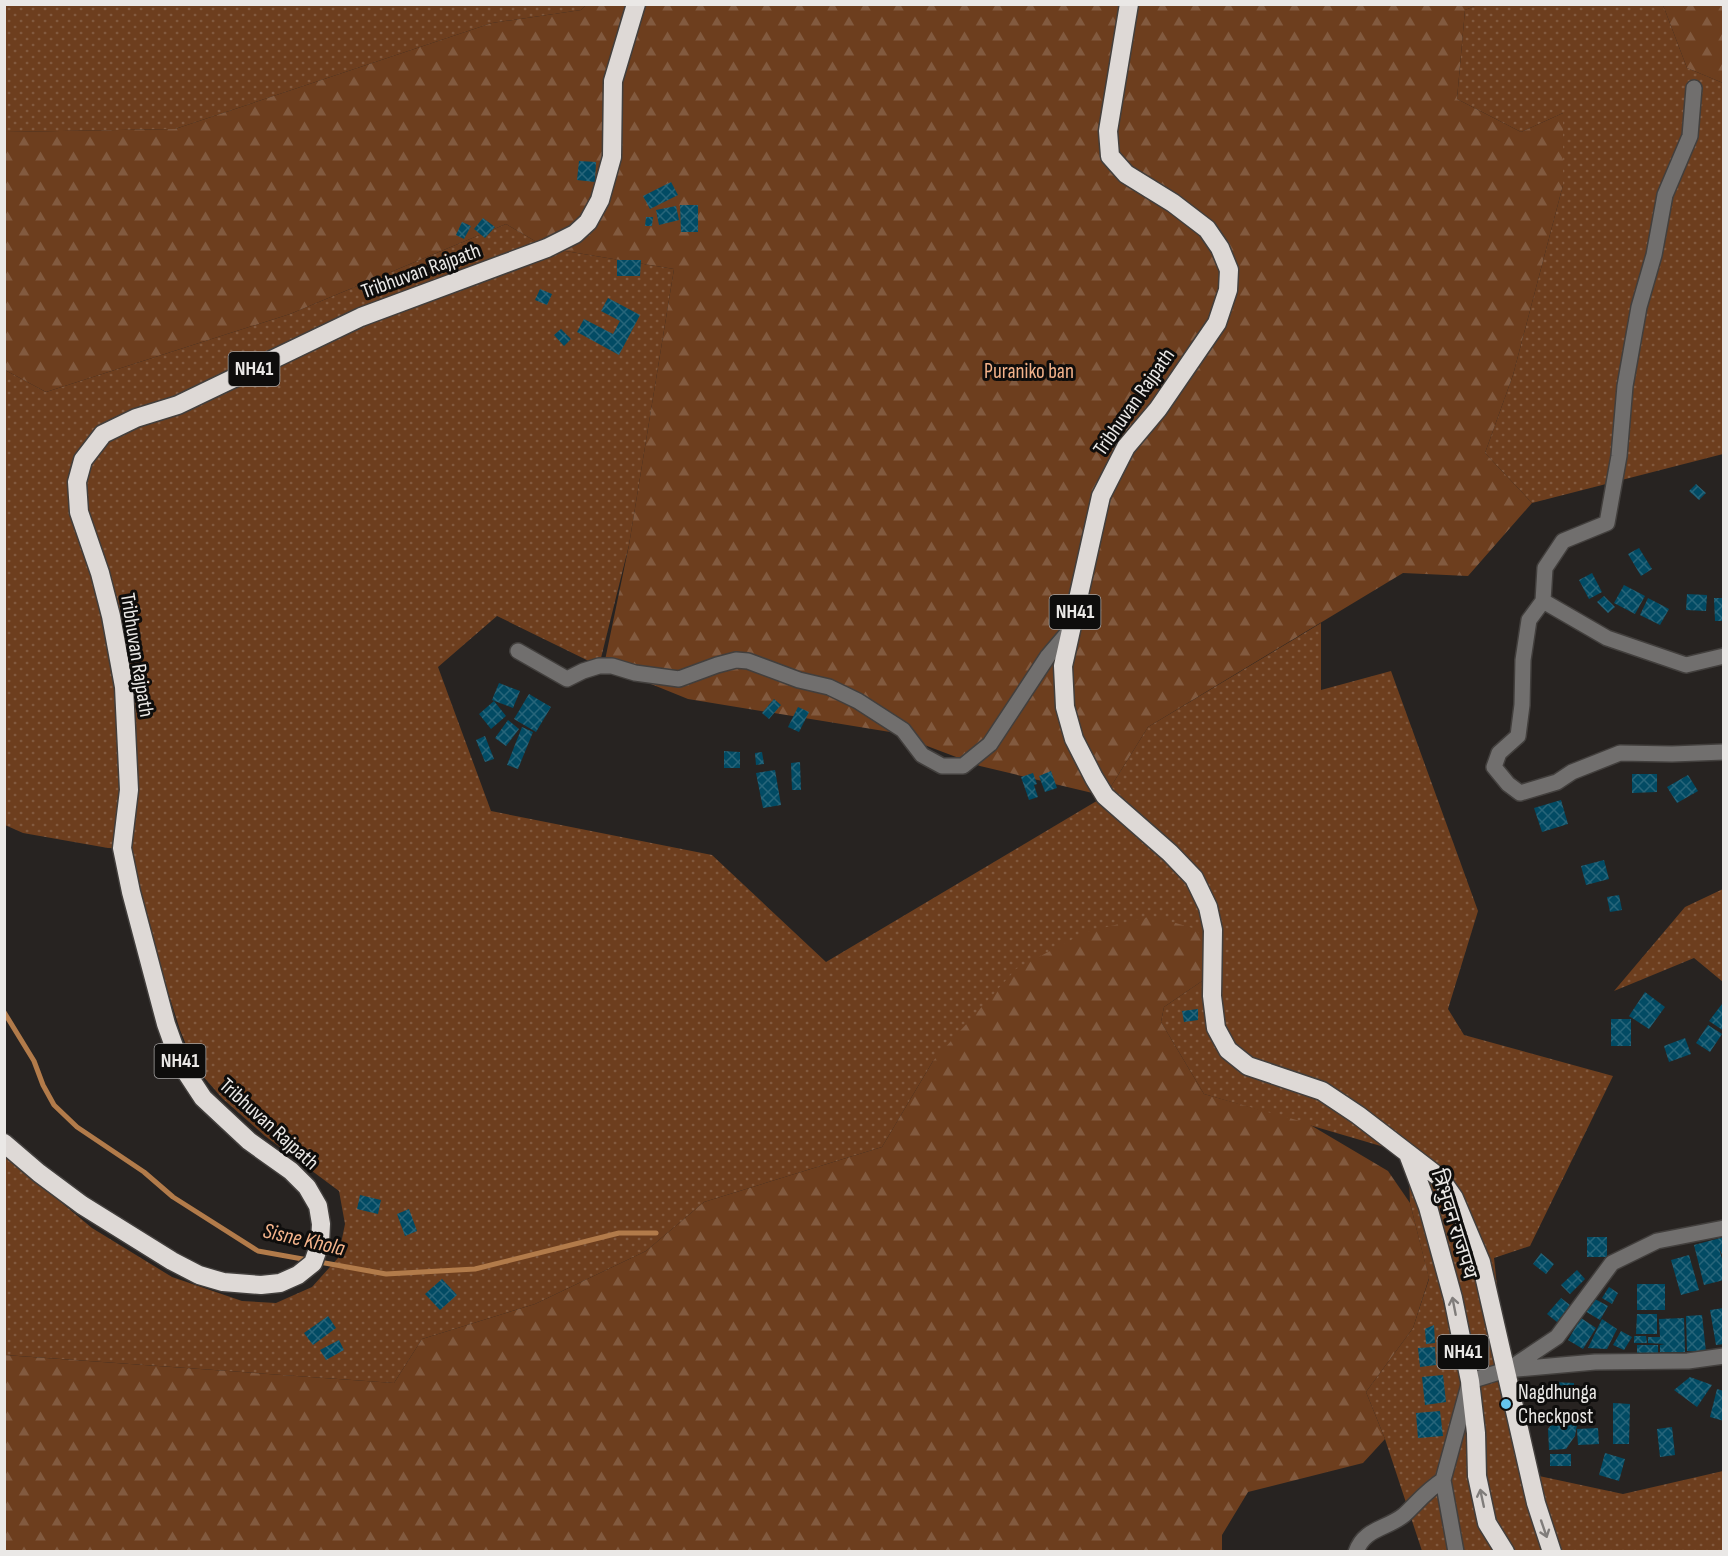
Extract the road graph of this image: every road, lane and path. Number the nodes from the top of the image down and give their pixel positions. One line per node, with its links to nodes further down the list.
1 (636, 4): 9 (highway, Tribhuvan Rajpath / NH41)
2 (1129, 4): 5 (highway, Tribhuvan Rajpath / NH41)
3 (1694, 88): 4 (street)
4 (1543, 601): 7 (street); 8 (street)
5 (1071, 629): 6 (street); 10 (highway, Tribhuvan Rajpath / NH41)
6 (518, 651)
7 (1724, 656)
8 (1724, 752)
9 (4, 1143)
10 (1408, 1154): 13 (highway, त्रिभुवन राजपथ / NH41); 14 (highway, त्रिभुवन राजपथ / NH41, one-way to 10)
11 (1724, 1228): 13 (street)
12 (1724, 1356): 13 (street)
13 (1506, 1370): 14 (street); 19 (highway, त्रिभुवन राजपथ / NH41, one-way to 19)
14 (1470, 1381): 15 (street); 18 (highway, त्रिभुवन राजपथ / NH41, one-way to 14)
15 (1443, 1480): 16 (street); 17 (street)
16 (1356, 1551)
17 (1456, 1551)
18 (1504, 1551)
19 (1552, 1551)

